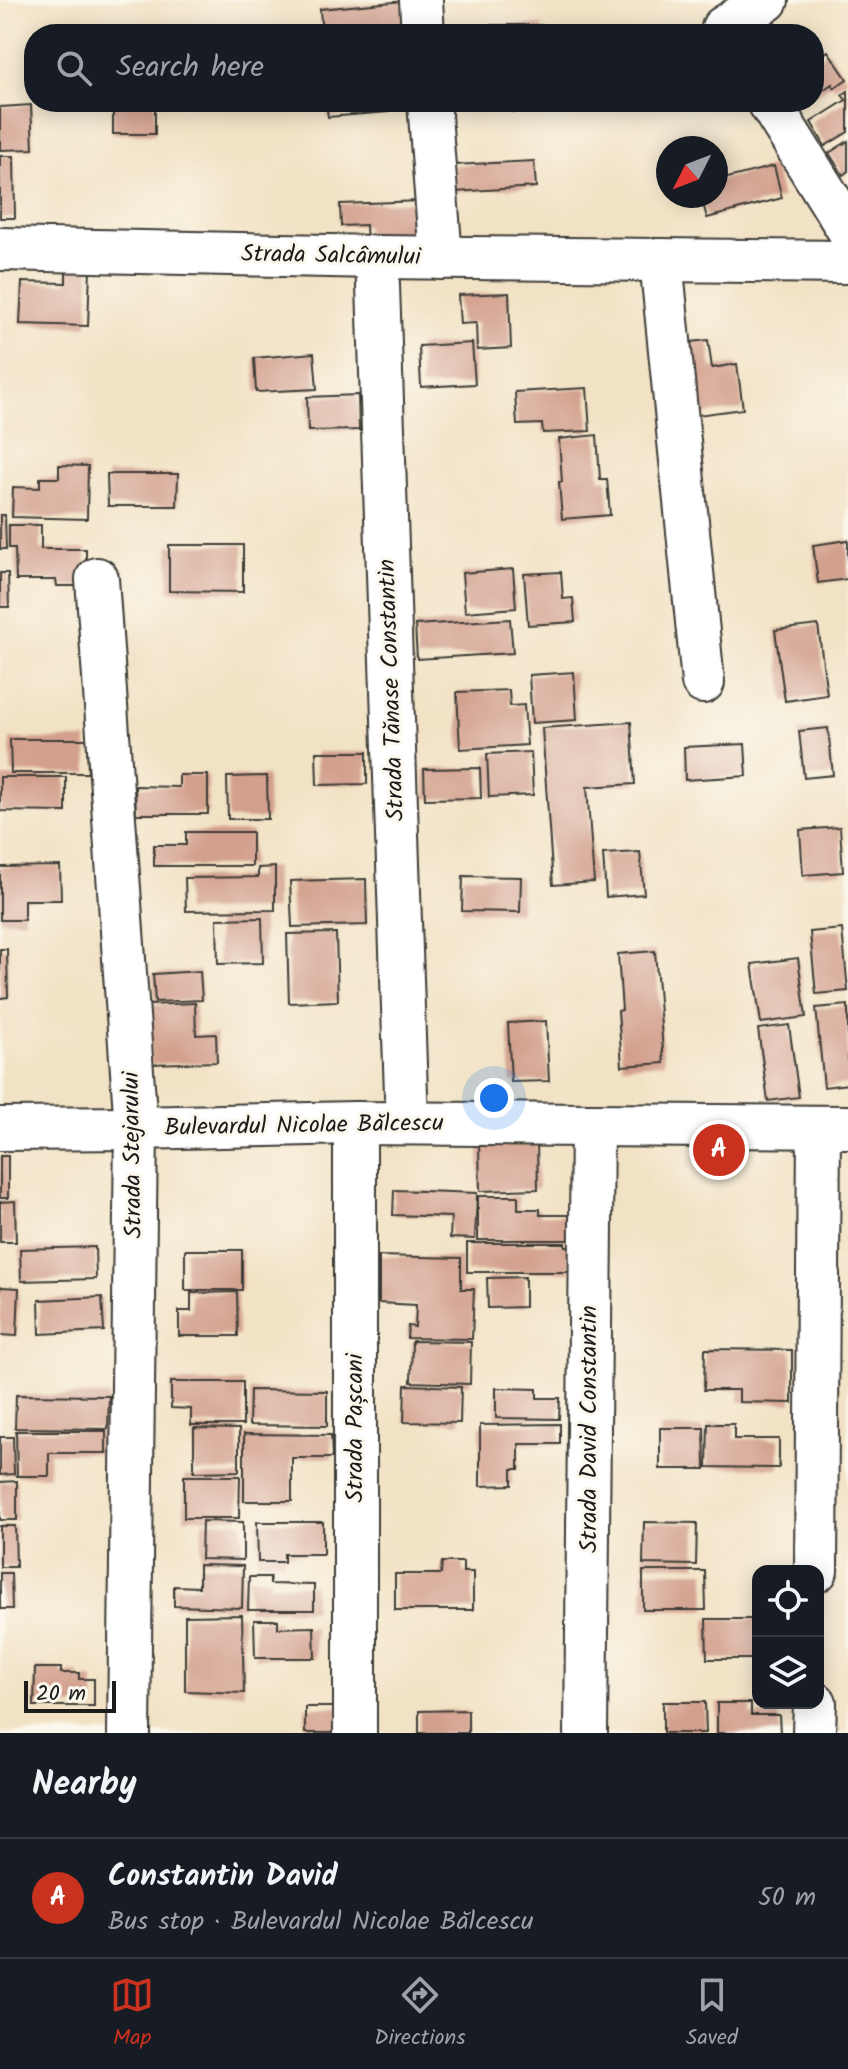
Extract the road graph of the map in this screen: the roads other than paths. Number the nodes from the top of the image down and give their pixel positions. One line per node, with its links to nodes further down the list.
1 (421, 0): 4 (street)
2 (767, 0): 3 (street)
3 (718, 21)
4 (422, 24)
5 (430, 112): 10 (street)
6 (775, 112): 7 (street)
7 (848, 229)
8 (0, 249): 9 (street, Strada Salcâmului)
9 (377, 257): 10 (street, Strada Salcâmului); 16 (street, Strada Tănase Constantin)
10 (441, 258): 11 (street, Strada Salcâmului)
11 (661, 260): 12 (street, Strada Salcâmului); 14 (street)
12 (848, 262)
13 (97, 579): 19 (street, Strada Stejarului)
14 (703, 682)
15 (355, 1123): 16 (street, Bulevardul Nicolae Bălcescu); 19 (street, Bulevardul Nicolae Bălcescu); 24 (street, Strada Pașcani)
16 (407, 1123): 17 (street, Bulevardul Nicolae Bălcescu)
17 (592, 1125): 18 (street, Bulevardul Nicolae Bălcescu); 25 (street, Strada David Constantin)
18 (834, 1127): 21 (street)
19 (136, 1128): 20 (street, Bulevardul Nicolae Bălcescu); 23 (street, Strada Stejarului)
20 (0, 1129)
21 (816, 1565)
22 (815, 1709): 26 (street)
23 (129, 1733)
24 (355, 1733)
25 (586, 1733)
26 (814, 1733)

